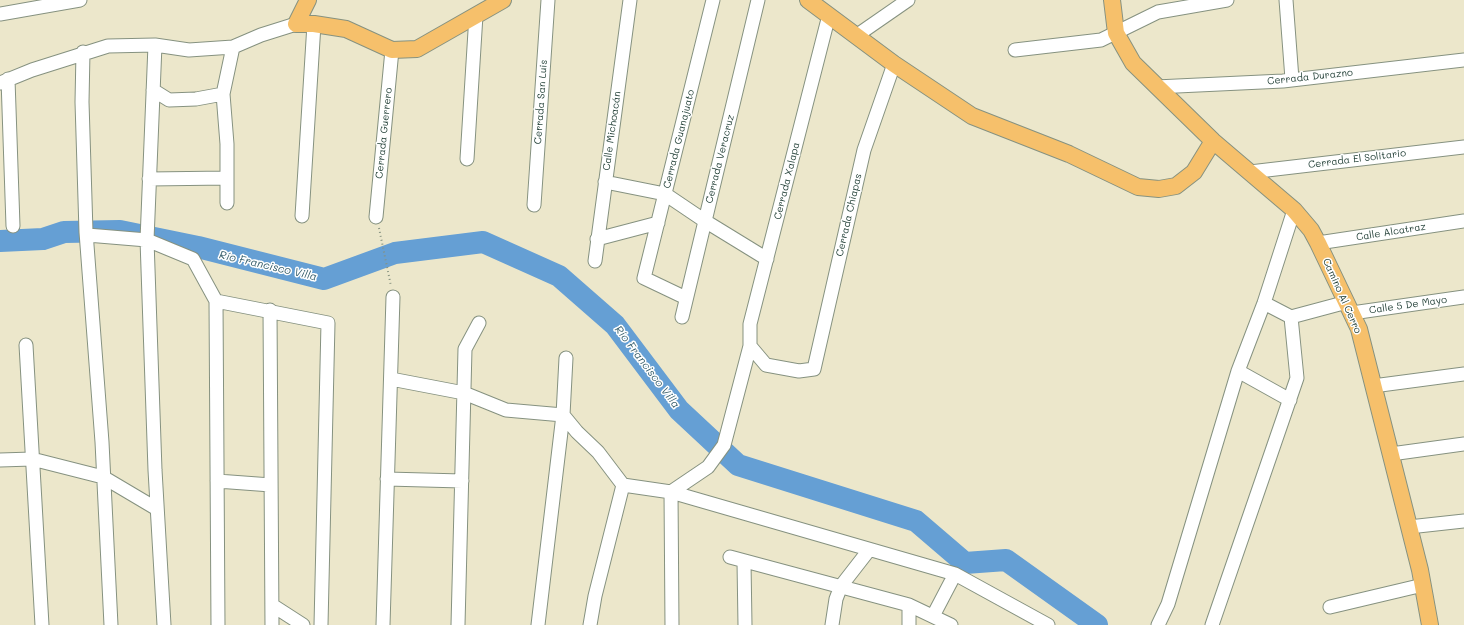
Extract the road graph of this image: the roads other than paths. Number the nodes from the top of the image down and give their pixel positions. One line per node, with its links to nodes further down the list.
1 (80, 0): 13 (street)
2 (308, 0): 16 (main road)
3 (503, 0): 14 (main road)
4 (548, 0): 41 (street, Cerrada San Luis)
5 (630, 0): 38 (street, Calle Michoacán)
6 (713, 0): 39 (street, Cerrada Guanajuato)
7 (758, 0): 45 (street, Cerrada Veracruz)
8 (808, 0): 15 (main road)
9 (908, 0): 19 (street)
10 (1112, 0): 18 (main road)
11 (1227, 0): 18 (street)
12 (1286, 0): 27 (street)
13 (0, 14)
14 (476, 15): 22 (main road); 34 (street)
15 (829, 16): 19 (main road); 53 (street, Cerrada Xalapa)
16 (296, 24): 17 (main road); 21 (street)
17 (314, 24): 22 (main road); 43 (street)
18 (1116, 34): 23 (street); 29 (main road, Camino Al Cerro)
19 (856, 36): 26 (main road)
20 (155, 45): 21 (street); 24 (street); 30 (street)
21 (233, 47): 31 (street)
22 (392, 50): 44 (street, Cerrada Guerrero)
23 (1015, 50)
24 (83, 52): 28 (street); 49 (street)
25 (1464, 60): 27 (street, Cerrada Durazno)
26 (894, 64): 32 (main road); 66 (street, Cerrada Chiapas)
27 (1292, 79): 29 (street, Cerrada Durazno)
28 (4, 81): 48 (street)
29 (1156, 87): 32 (main road, Camino Al Cerro)
30 (153, 90): 31 (street); 37 (street)
31 (223, 94): 36 (street)
32 (1213, 142): 35 (main road, Camino Al Cerro)
33 (1464, 147): 35 (street, Cerrada El Solitario)
34 (467, 159)
35 (1250, 172): 42 (main road, Camino Al Cerro)
36 (227, 178): 37 (street); 40 (street)
37 (149, 179): 51 (street)
38 (605, 182): 39 (street); 50 (street, Calle Michoacán)
39 (665, 194): 45 (street); 47 (street, Cerrada Guanajuato)
40 (227, 203)
41 (534, 205)
42 (1294, 210): 52 (main road, Camino Al Cerro); 59 (street)
43 (302, 216)
44 (376, 217)
45 (705, 221): 53 (street); 57 (street, Cerrada Veracruz)
46 (1464, 221): 52 (street, Calle Alcatraz)
47 (658, 223): 50 (street); 57 (street, Cerrada Guanajuato)
48 (13, 226)
49 (86, 235): 51 (street); 79 (street)
50 (598, 239): 54 (street, Calle Michoacán)
51 (147, 240): 58 (street); 86 (street)
52 (1318, 243): 60 (main road, Camino Al Cerro)
53 (767, 259): 66 (street, Cerrada Xalapa)
54 (594, 261)
55 (393, 297): 70 (street)
56 (1464, 297): 60 (street, Calle 5 De Mayo)
57 (686, 298): 62 (street, Cerrada Veracruz)
58 (216, 301): 61 (street); 81 (street)
59 (1264, 303): 63 (street); 68 (street)
60 (1349, 308): 63 (street, Calle 5 De Mayo); 71 (main road, Camino Al Cerro)
61 (270, 310): 83 (street); 105 (street)
62 (682, 317)
63 (1291, 317): 73 (street)
64 (479, 323): 72 (street)
65 (26, 345): 77 (street)
66 (750, 346): 85 (street, Cerrada Xalapa)
67 (566, 358): 74 (street)
68 (1238, 371): 73 (street); 116 (street)
69 (1464, 374): 71 (street)
70 (391, 379): 72 (street); 80 (street)
71 (1373, 386): 76 (main road, Camino Al Cerro)
72 (464, 393): 74 (street); 82 (street)
73 (1290, 400): 117 (street)
74 (563, 415): 84 (street); 108 (street)
75 (1464, 444): 76 (street)
76 (1391, 454): 88 (main road, Camino Al Cerro)
77 (32, 459): 78 (street); 79 (street); 99 (street)
78 (0, 460)
79 (103, 477): 86 (street); 100 (street)
80 (387, 479): 82 (street); 106 (street)
81 (217, 481): 83 (street); 102 (street)
82 (462, 482): 107 (street)
83 (271, 484): 96 (street)
84 (623, 485): 85 (street); 109 (street)
85 (671, 492): 89 (street); 110 (street)
86 (157, 509): 101 (street)
87 (1464, 521): 88 (street)
88 (1409, 527): 93 (main road, Camino Al Cerro)
89 (869, 550): 92 (street); 94 (street)
90 (730, 558): 91 (street)
91 (744, 562): 94 (street); 111 (street)
92 (955, 574): 98 (street); 115 (street)
93 (1423, 585): 97 (street); 118 (main road, Camino Al Cerro)
94 (841, 586): 95 (street); 112 (street)
95 (908, 604): 98 (street); 113 (street)
96 (272, 605): 103 (street); 104 (street)
97 (1330, 607)
98 (933, 616): 114 (street)
99 (42, 625)
100 (111, 625)
101 (164, 625)
102 (218, 625)
103 (272, 625)
104 (303, 625)
105 (321, 625)
106 (383, 625)
107 (458, 625)
108 (538, 625)
109 (590, 625)
110 (672, 625)
111 (745, 625)
112 (832, 625)
113 (909, 625)
114 (951, 625)
115 (1048, 625)
116 (1158, 625)
117 (1212, 625)
118 (1430, 625)

